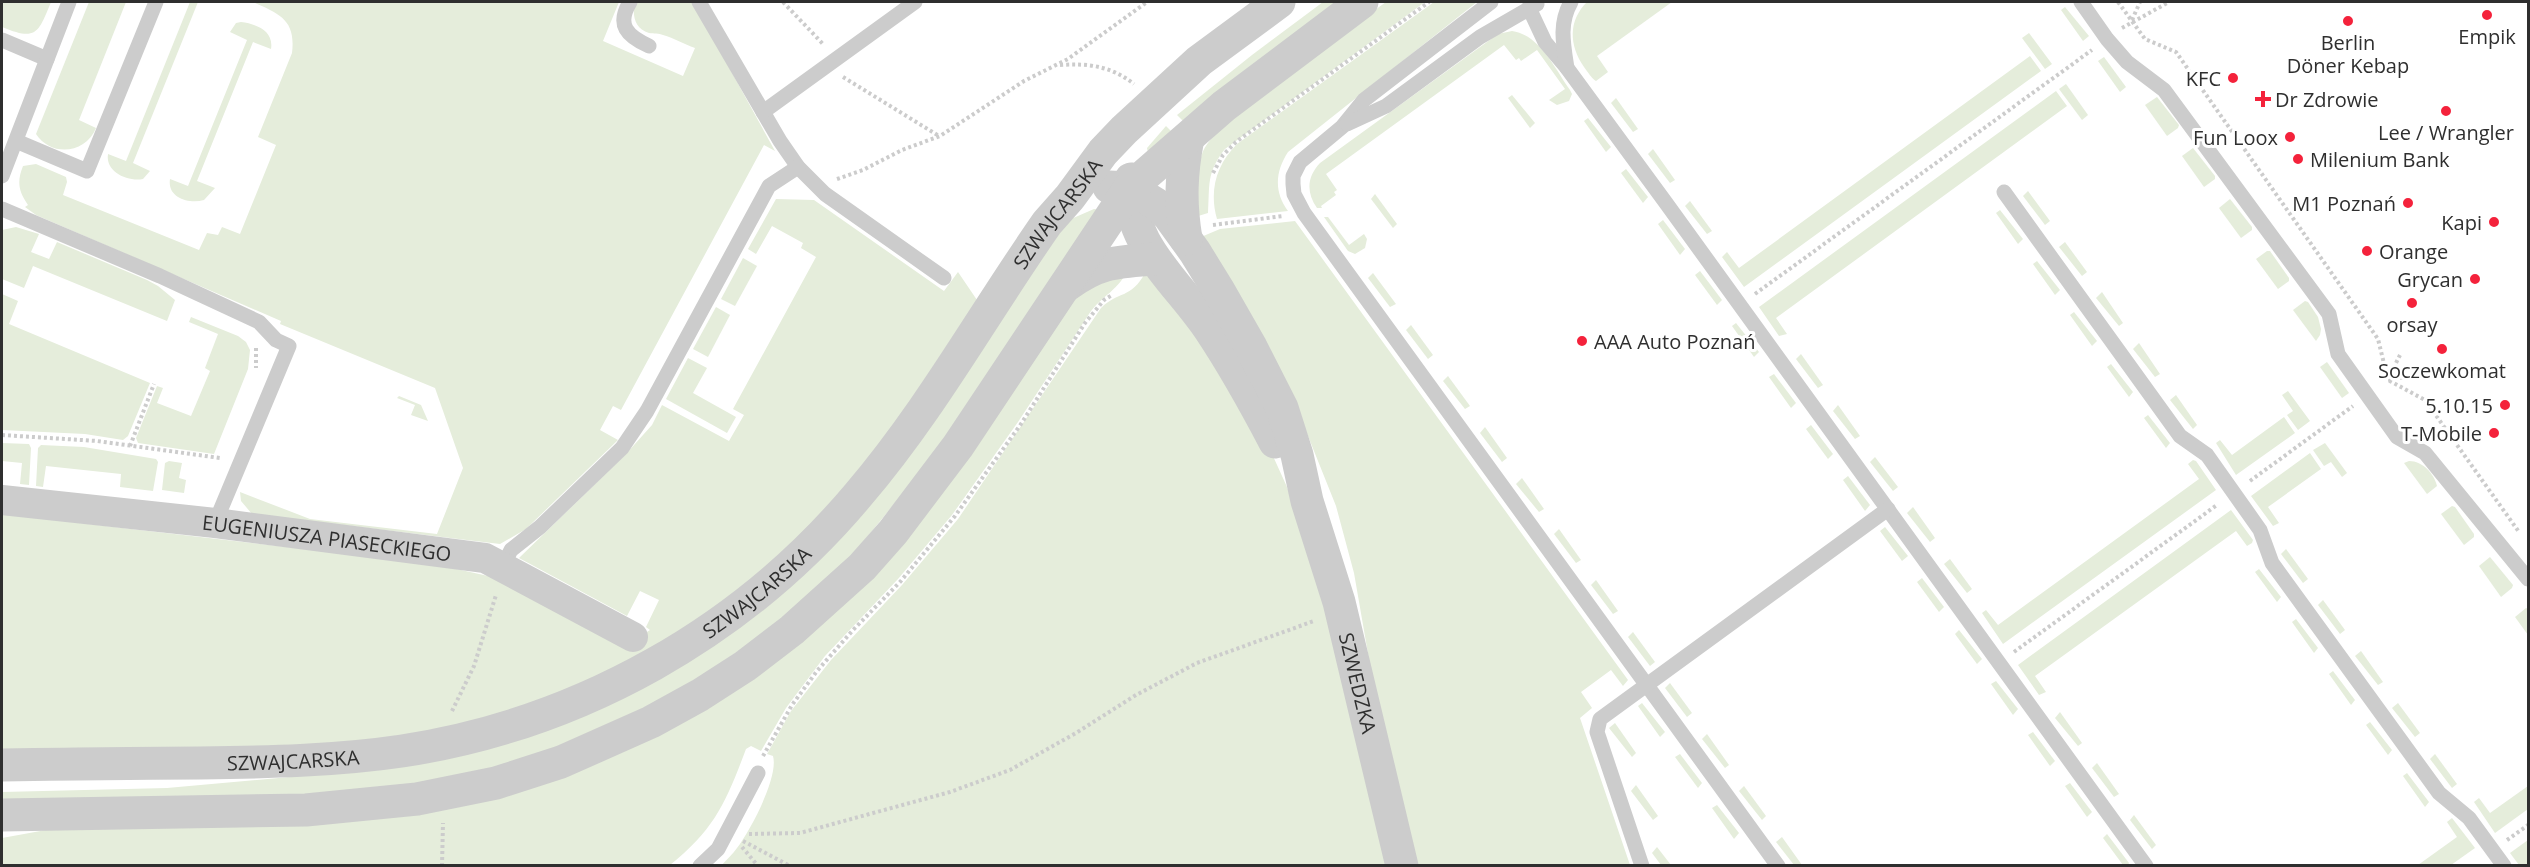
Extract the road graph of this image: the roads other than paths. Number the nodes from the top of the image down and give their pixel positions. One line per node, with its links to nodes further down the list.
1 (69, 2): 14 (lane)
2 (156, 2): 20 (lane)
3 (630, 2): 13 (lane)
4 (699, 2): 17 (lane)
5 (915, 2): 17 (lane)
6 (1279, 2): 16 (street, SZWAJCARSKA)
7 (1362, 2): 19 (street)
8 (1491, 2): 18 (lane)
9 (1571, 2): 15 (lane)
10 (2080, 2): 36 (lane)
11 (1533, 4): 15 (lane); 18 (lane)
12 (2, 40): 14 (lane)
13 (649, 46)
14 (47, 59): 20 (lane)
15 (1567, 68): 33 (lane)
16 (1148, 94): 23 (street, SZWEDZKA); 25 (street, SZWAJCARSKA)
17 (763, 112): 21 (lane)
18 (1342, 127): 38 (lane)
19 (1188, 138): 23 (street); 27 (street)
20 (16, 141): 22 (lane)
21 (798, 168): 29 (lane); 35 (lane)
22 (2, 176)
23 (1130, 188): 25 (street); 27 (street, SZWEDZKA); 28 (street, SZWEDZKA); 30 (street)
24 (2004, 192): 47 (lane)
25 (1070, 197): 39 (street, SZWAJCARSKA)
26 (2, 209): 34 (lane)
27 (1196, 233): 32 (street, SZWEDZKA)
28 (1154, 259): 30 (street); 32 (street, SZWEDZKA)
29 (944, 278)
30 (1061, 290): 41 (street)
31 (2, 500): 34 (street, EUGENIUSZA PIASECKIEGO)
32 (1307, 501): 43 (street, SZWEDZKA)
33 (1888, 509): 38 (lane); 46 (lane)
34 (215, 523): 35 (street, EUGENIUSZA PIASECKIEGO)
35 (503, 566): 37 (street, EUGENIUSZA PIASECKIEGO)
36 (2529, 579)
37 (633, 637)
38 (1647, 684): 44 (lane); 45 (lane)
39 (2, 765)
40 (758, 773): 42 (lane)
41 (2, 815)
42 (700, 866)
43 (1402, 866)
44 (1642, 866)
45 (1778, 866)
46 (2146, 866)
47 (2504, 866)

